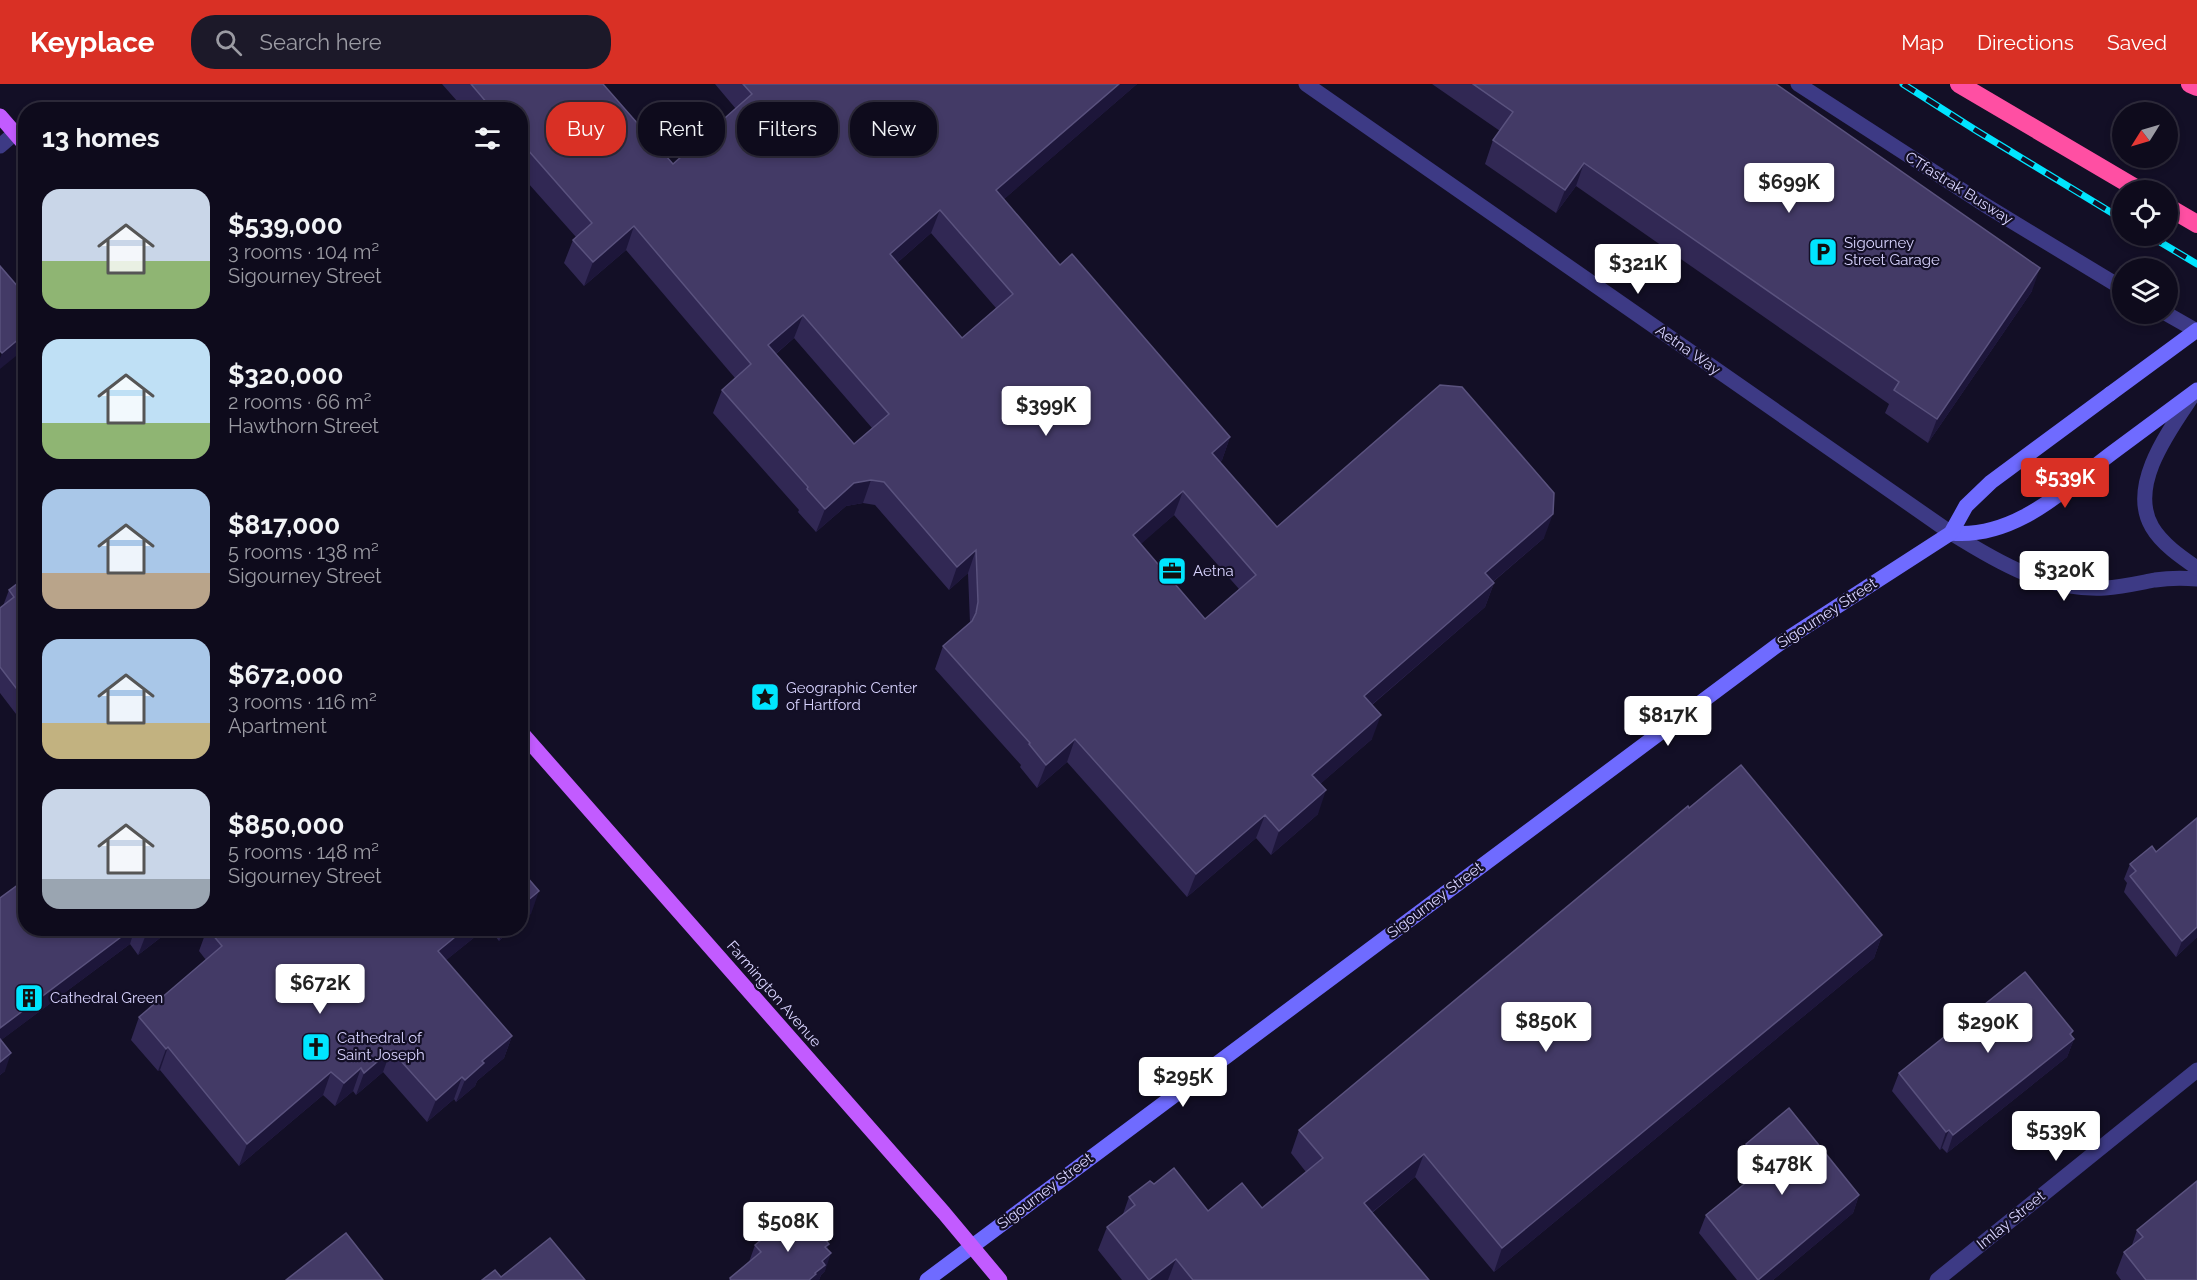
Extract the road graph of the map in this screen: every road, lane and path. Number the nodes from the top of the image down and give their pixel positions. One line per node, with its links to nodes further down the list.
1 (1306, 84): 17 (street, Aetna Way)
2 (1798, 84): 13 (street, CTfastrak Busway)
3 (1959, 84): 10 (highway)
4 (2190, 84): 5 (highway)
5 (2197, 87)
6 (0, 116): 7 (main road)
7 (15, 133): 8 (main road); 9 (street)
8 (18, 137)
9 (0, 146)
10 (2122, 180)
11 (2178, 213): 12 (highway)
12 (2197, 224)
13 (2112, 282)
14 (2178, 320): 15 (street)
15 (2197, 330): 17 (main road, Sigourney Street, bridge)
16 (2196, 391): 17 (main road); 18 (street)
17 (1951, 533): 19 (street, Aetna Way); 22 (main road, Sigourney Street)
18 (2197, 568)
19 (2197, 579)
20 (528, 740): 22 (main road, Farmington Avenue)
21 (2197, 1070): 25 (street, Imlay Street)
22 (972, 1245): 23 (main road, Sigourney Street); 24 (main road, Farmington Avenue)
23 (927, 1280)
24 (1000, 1280)
25 (1937, 1280)

